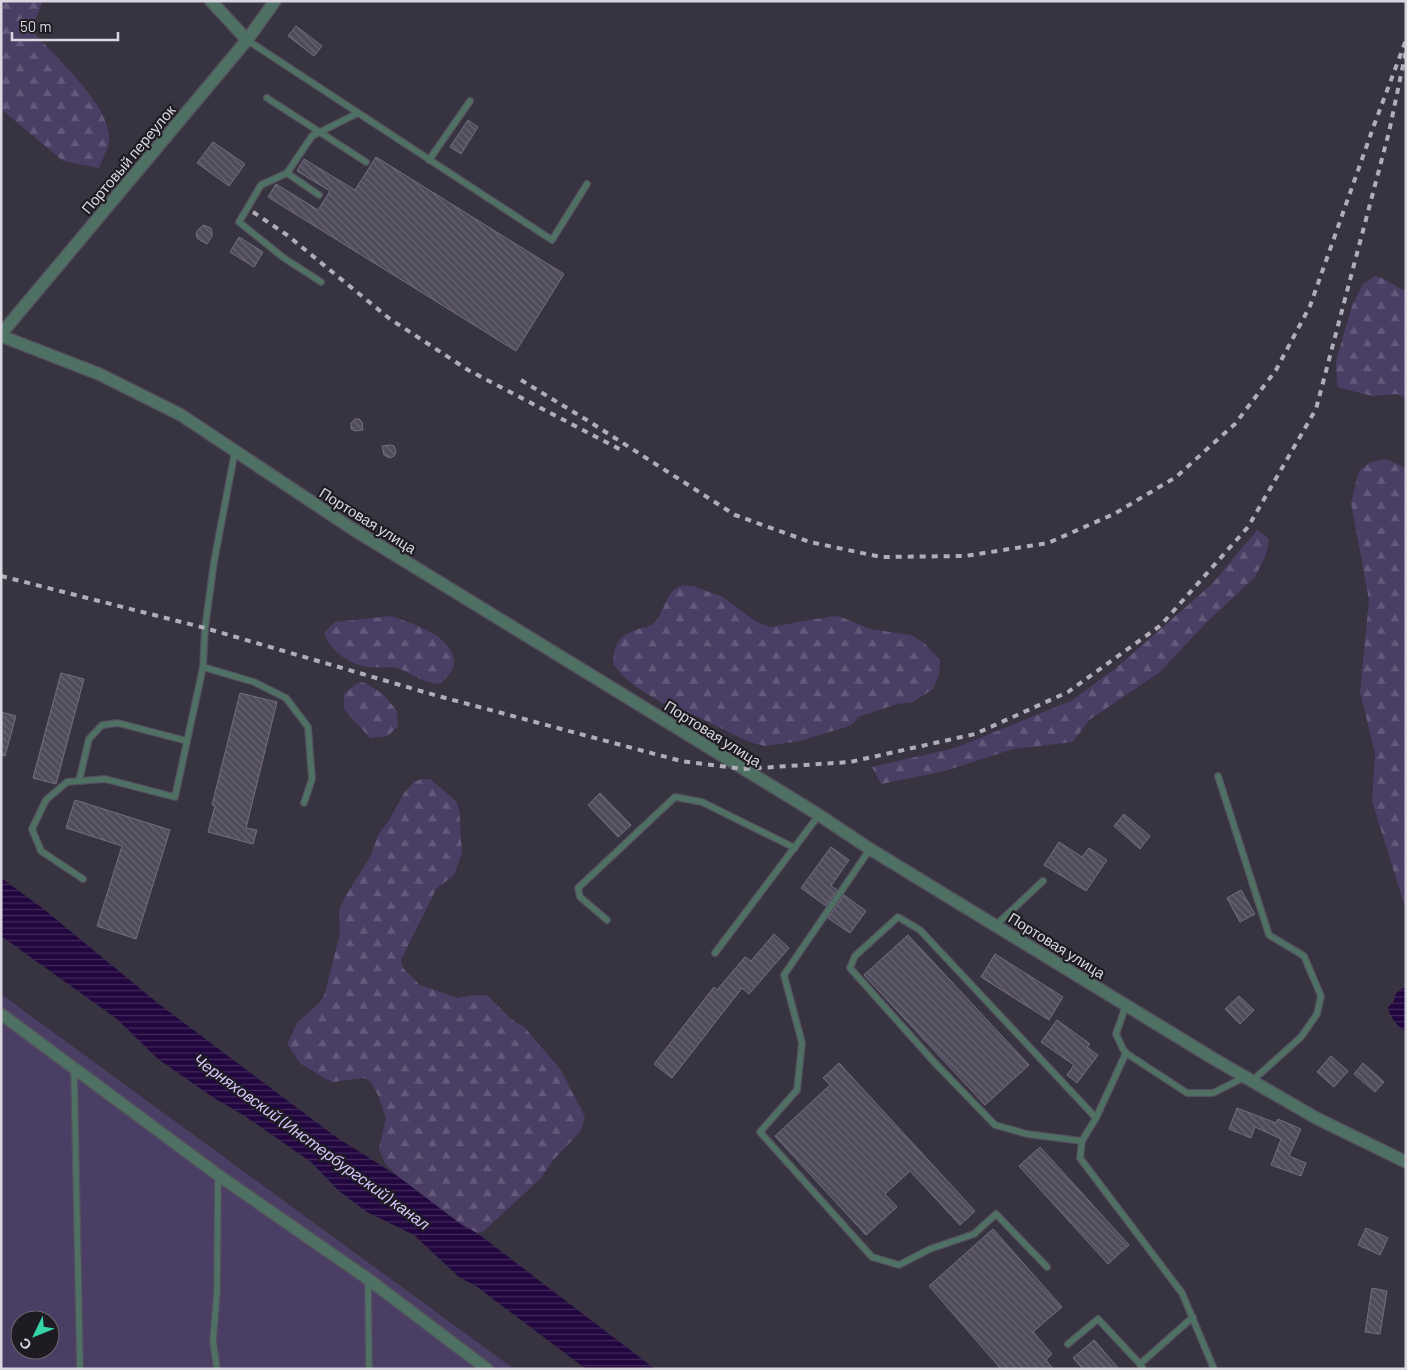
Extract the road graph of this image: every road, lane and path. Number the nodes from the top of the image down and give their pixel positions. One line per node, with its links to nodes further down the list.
1 (211, 1): 3 (street)
2 (275, 1): 3 (street, Портовый переулок)
3 (247, 40): 6 (lane); 14 (street, Портовый переулок)
4 (267, 98): 7 (lane)
5 (470, 100): 8 (lane)
6 (358, 113): 7 (lane); 8 (lane)
7 (320, 132): 9 (lane); 10 (lane)
8 (429, 160): 11 (lane)
9 (366, 162)
10 (287, 173): 12 (lane); 13 (lane)
11 (587, 184)
12 (319, 195)
13 (321, 282)
14 (1, 335): 15 (street, Портовая улица)
15 (235, 451): 16 (lane); 21 (street, Портовая улица)
16 (202, 667): 17 (lane); 20 (lane)
17 (187, 741): 19 (lane); 19 (lane)
18 (1218, 776): 33 (lane)
19 (79, 781): 24 (lane)
20 (304, 802)
21 (819, 816): 22 (lane); 23 (street, Портовая улица)
22 (795, 848): 26 (lane); 28 (lane)
23 (870, 849): 27 (street, Портовая улица); 38 (lane)
24 (83, 879)
25 (1043, 881): 27 (lane)
26 (607, 920)
27 (996, 925): 29 (street, Портовая улица)
28 (715, 953)
29 (1126, 1005): 31 (lane); 33 (street, Портовая улица)
30 (1, 1014): 32 (street)
31 (1126, 1053): 33 (lane); 34 (lane)
32 (74, 1067): 37 (street); 43 (lane)
33 (1248, 1079): 36 (street, Портовая улица)
34 (1096, 1118): 35 (lane); 35 (lane)
35 (1082, 1142): 40 (lane)
36 (1406, 1162)
37 (218, 1174): 39 (street); 44 (lane)
38 (1047, 1267)
39 (368, 1279): 45 (lane); 46 (street)
40 (1192, 1318): 42 (lane); 47 (lane)
41 (1068, 1344): 42 (lane)
42 (1142, 1366)
43 (80, 1369)
44 (217, 1369)
45 (369, 1369)
46 (487, 1369)
47 (1214, 1369)

